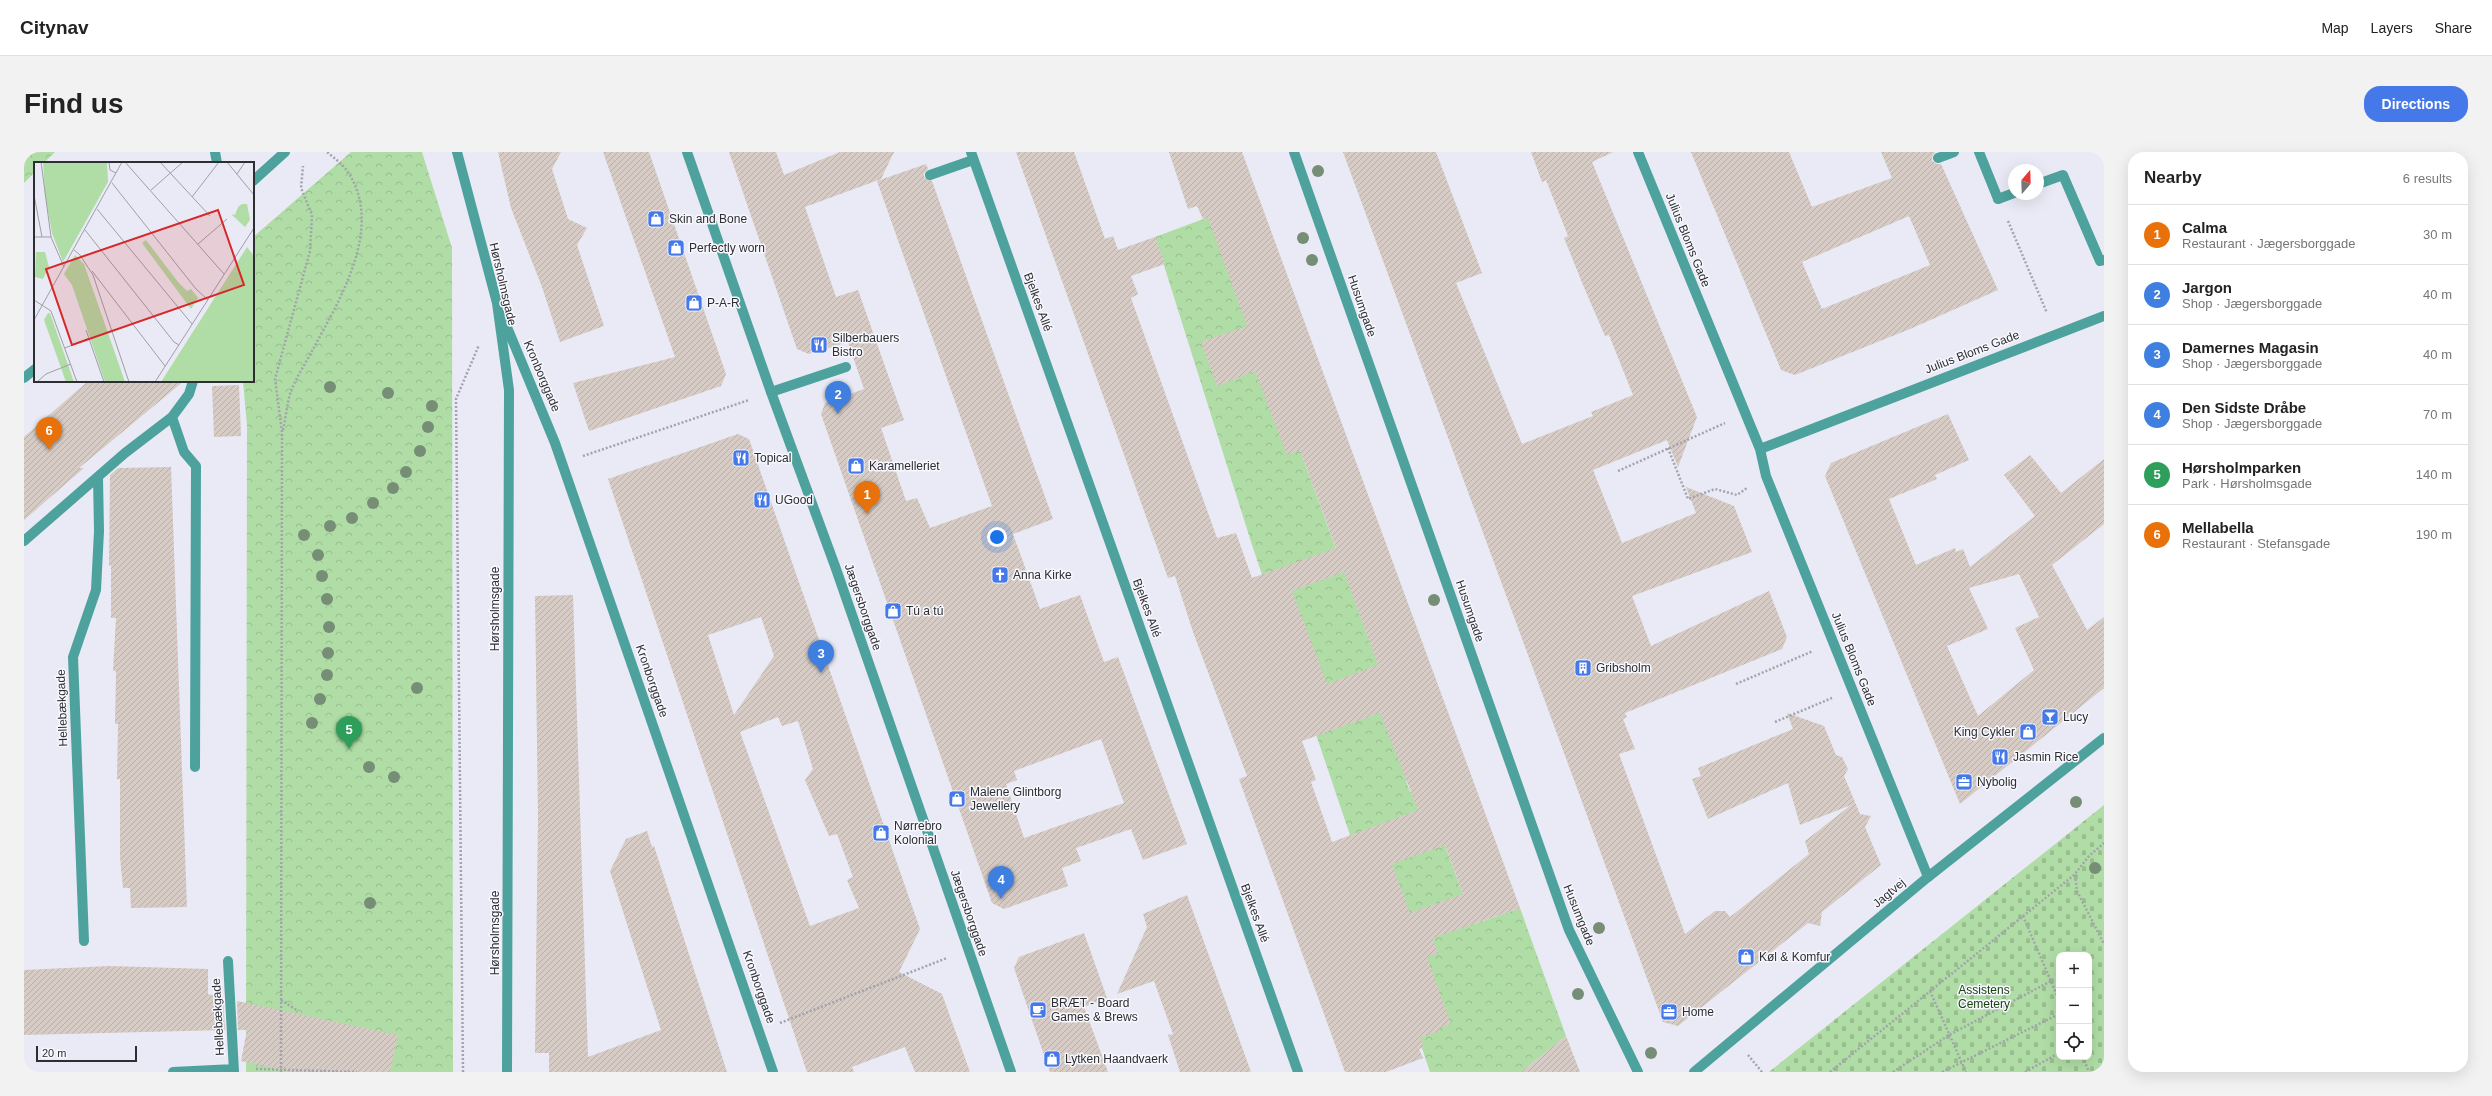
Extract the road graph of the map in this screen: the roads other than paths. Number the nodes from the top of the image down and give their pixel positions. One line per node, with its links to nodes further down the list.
1 (215, 152): 11 (street)
2 (285, 152): 13 (street)
3 (457, 152): 17 (street, Hørsholmsgade)
4 (687, 152): 23 (street, Jægersborggade)
5 (1294, 152): 39 (street, Husumgade)
6 (1638, 152): 25 (street, Julius Bloms Gade)
7 (1954, 152): 10 (street)
8 (1979, 152): 15 (street)
9 (972, 156): 12 (street); 38 (street, Bjelkes Allé)
10 (1938, 158)
11 (217, 162)
12 (930, 175)
13 (254, 180)
14 (2044, 182): 16 (street)
15 (2008, 195)
16 (2104, 260)
17 (497, 303): 35 (street, Hørsholmsgade); 36 (street, Kronborggade)
18 (2104, 316): 25 (street, Julius Bloms Gade)
19 (846, 367): 23 (street)
20 (34, 370): 21 (street)
21 (24, 378)
22 (193, 382): 24 (street)
23 (771, 392): 37 (street, Jægersborggade)
24 (172, 417): 26 (street); 29 (street)
25 (1760, 449): 30 (street, Julius Bloms Gade)
26 (98, 477): 27 (street); 31 (street, Hellebækgade)
27 (24, 541)
28 (2104, 738): 30 (street, Jagtvej)
29 (195, 767)
30 (1928, 877): 40 (street, Jagtvej)
31 (84, 941)
32 (228, 961): 33 (street, Hellebækgade)
33 (234, 1071): 34 (street)
34 (173, 1072)
35 (507, 1072)
36 (774, 1072)
37 (1011, 1072)
38 (1298, 1072)
39 (1638, 1072)
40 (1694, 1072)

